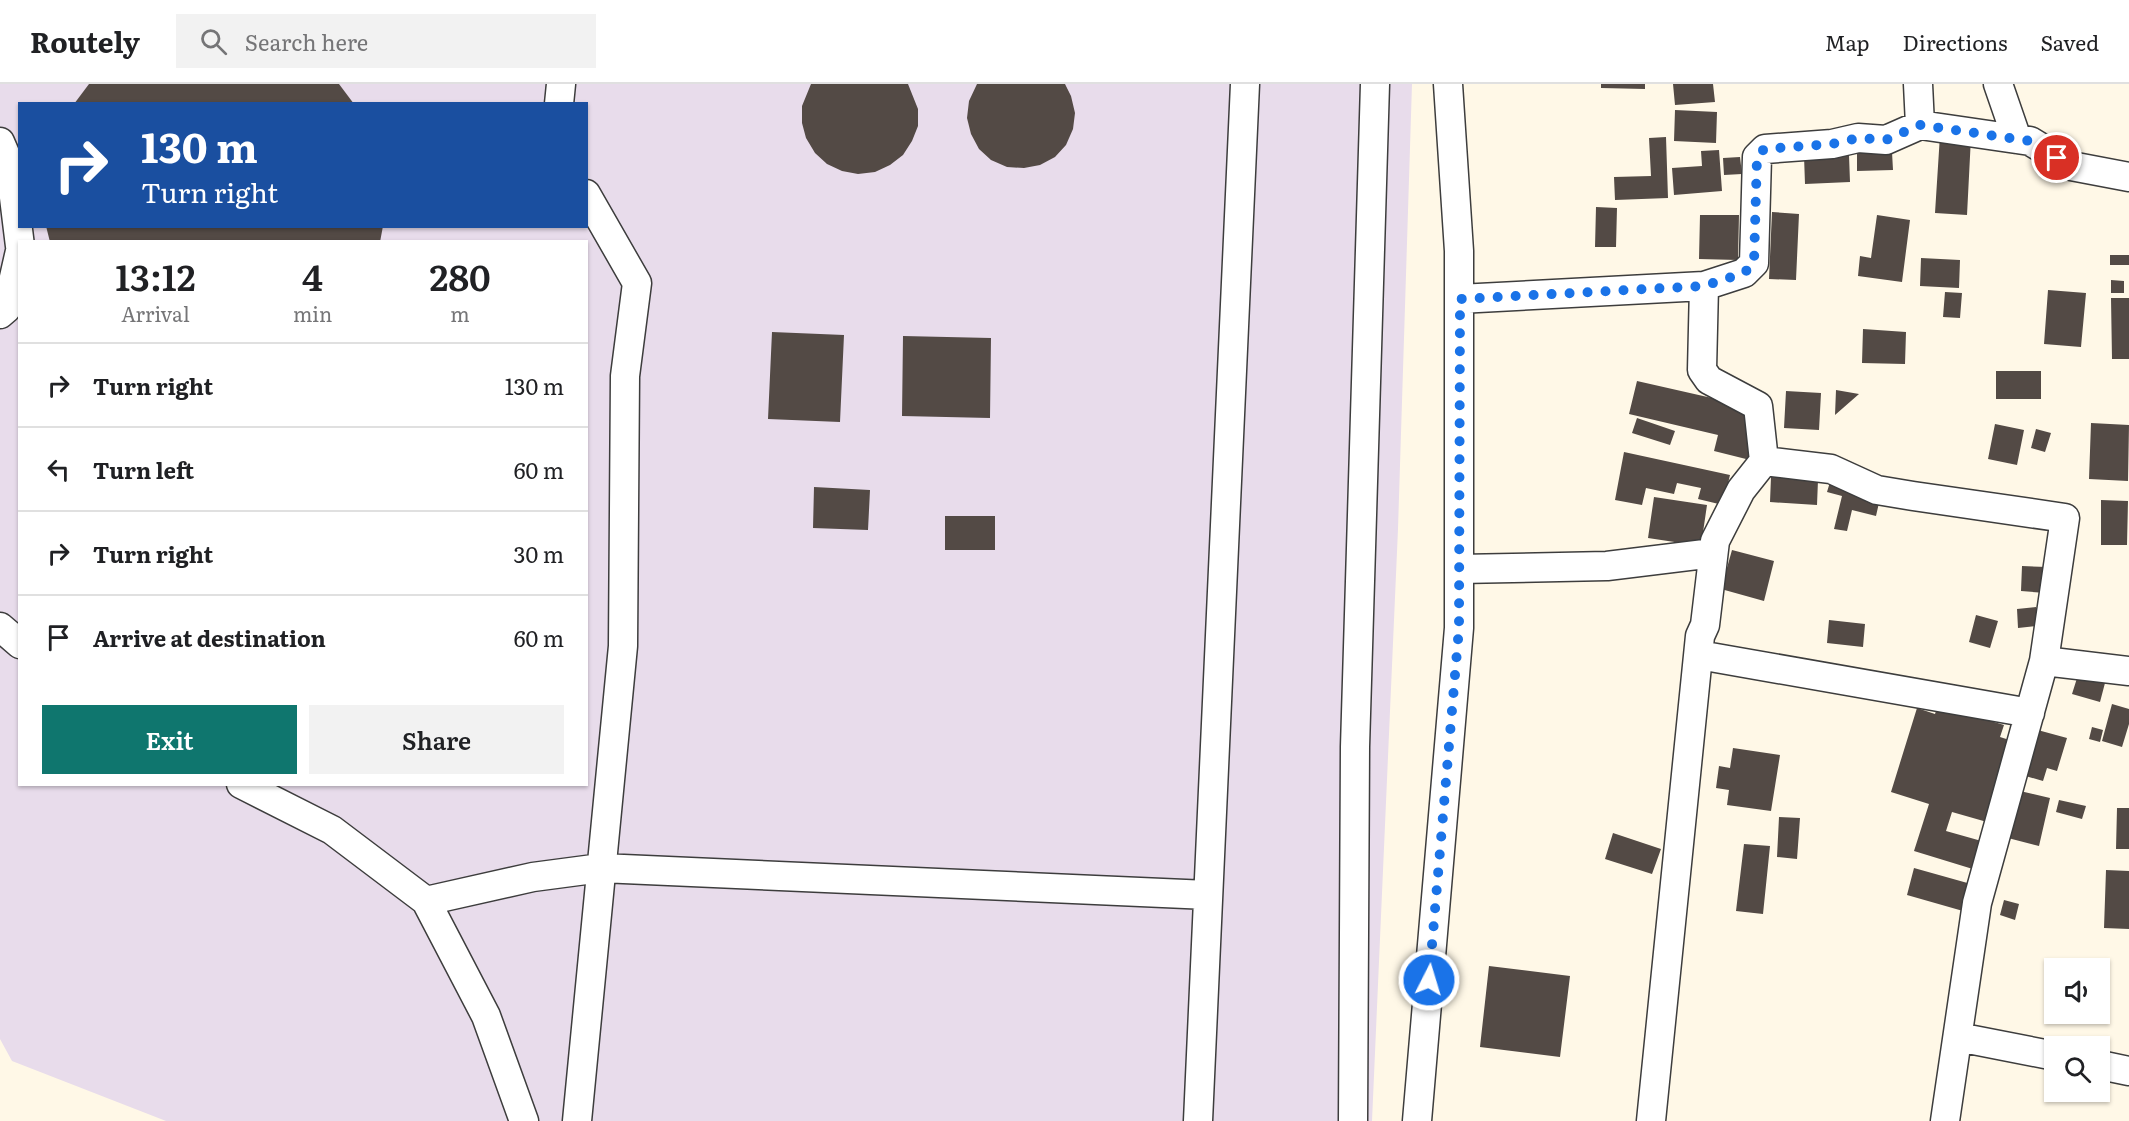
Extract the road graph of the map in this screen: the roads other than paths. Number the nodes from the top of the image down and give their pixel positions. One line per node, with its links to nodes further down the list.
1 (561, 84): 7 (street)
2 (1245, 84): 29 (street)
3 (1375, 84): 38 (street)
4 (1448, 84): 16 (street)
5 (1918, 84): 8 (street)
6 (1998, 84): 9 (street)
7 (559, 102)
8 (1920, 125): 9 (street); 15 (street)
9 (2016, 139): 11 (street)
10 (0, 142): 13 (street)
11 (2129, 177)
12 (588, 197): 28 (street)
13 (19, 240)
14 (18, 260): 17 (street)
15 (1704, 286): 16 (street); 18 (street)
16 (1460, 299): 20 (street)
17 (0, 314)
18 (1764, 461): 19 (street); 24 (street)
19 (1713, 553): 20 (street); 23 (street)
20 (1459, 569): 39 (street)
21 (0, 627): 22 (street)
22 (18, 642)
23 (1699, 655): 26 (street); 40 (street)
24 (2044, 661): 25 (street); 26 (street)
25 (2129, 671)
26 (2030, 713): 31 (street)
27 (245, 786): 30 (street)
28 (601, 868): 29 (street); 30 (street); 36 (street)
29 (1208, 895): 37 (street)
30 (426, 901): 35 (street)
31 (1958, 1037): 32 (street); 41 (street)
32 (2044, 1054)
33 (2110, 1067): 34 (street)
34 (2129, 1071)
35 (524, 1121)
36 (577, 1121)
37 (1198, 1121)
38 (1353, 1121)
39 (1417, 1121)
40 (1651, 1121)
41 (1945, 1121)

